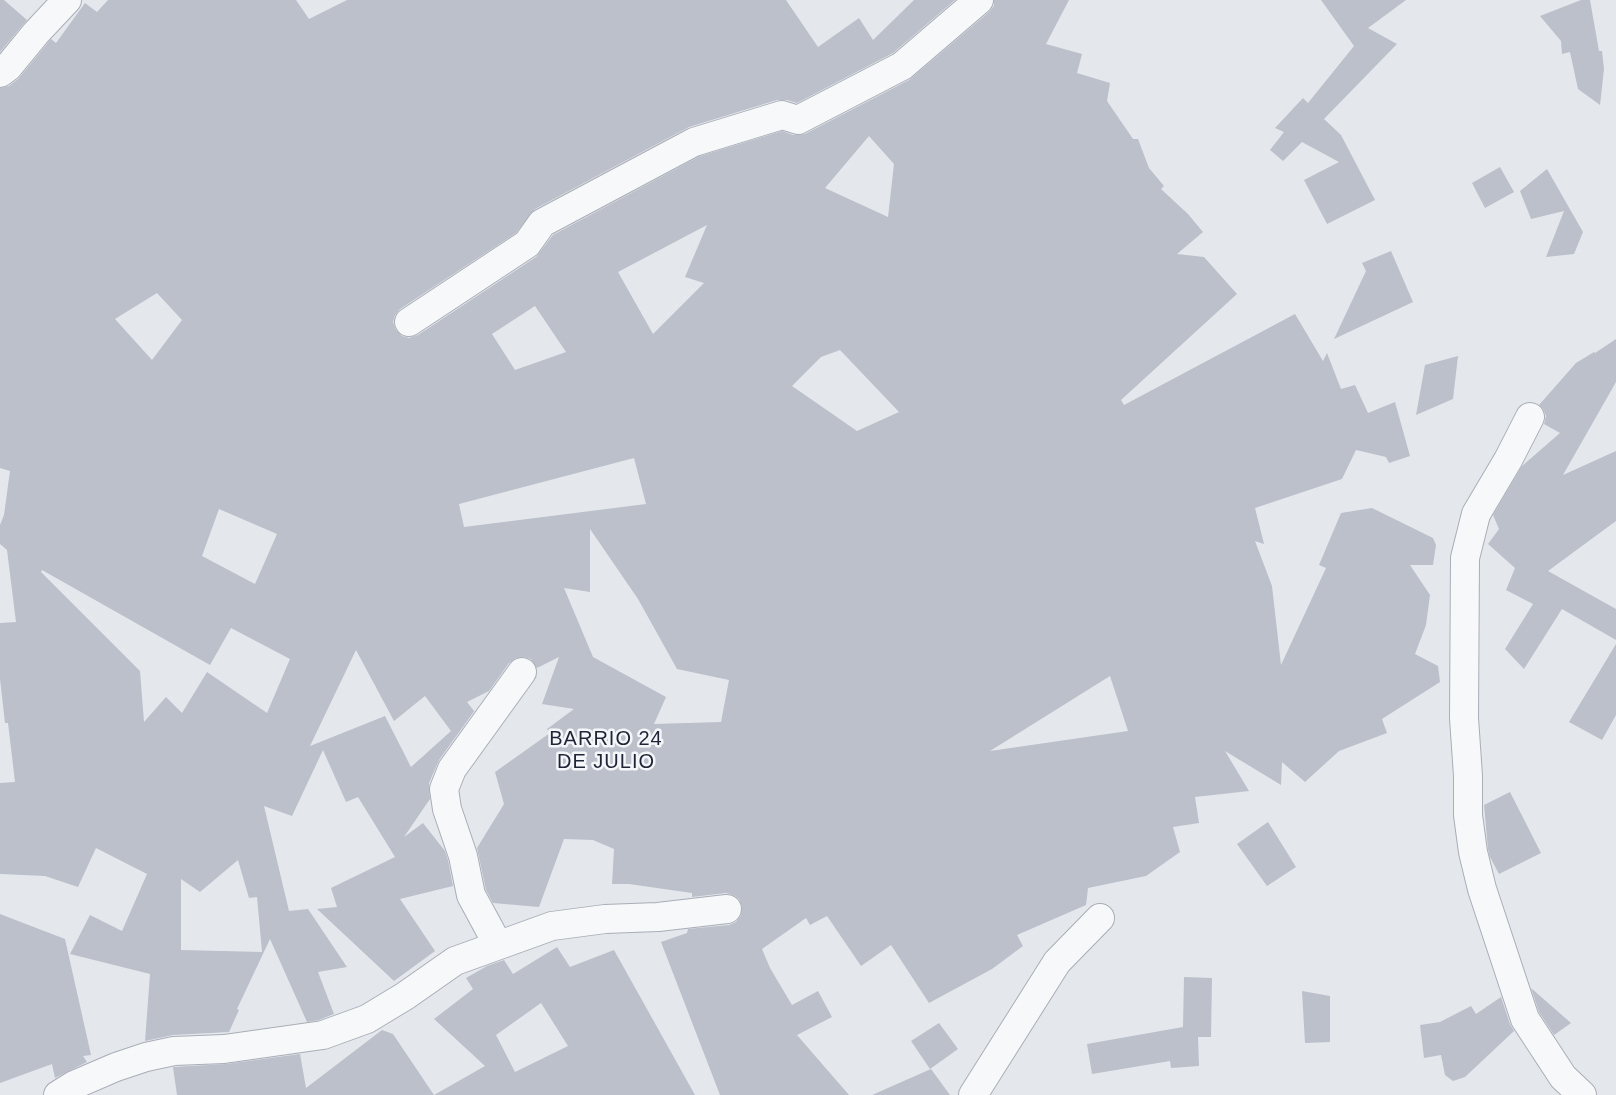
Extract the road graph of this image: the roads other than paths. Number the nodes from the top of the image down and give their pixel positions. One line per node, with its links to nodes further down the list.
1 (67, 0): 3 (street)
2 (979, 0): 4 (street)
3 (0, 73)
4 (409, 322)
5 (1530, 417): 12 (street)
6 (522, 672): 9 (street)
7 (727, 909): 9 (street)
8 (1100, 918): 11 (street)
9 (498, 945): 10 (street)
10 (58, 1095)
11 (973, 1095)
12 (1582, 1095)

